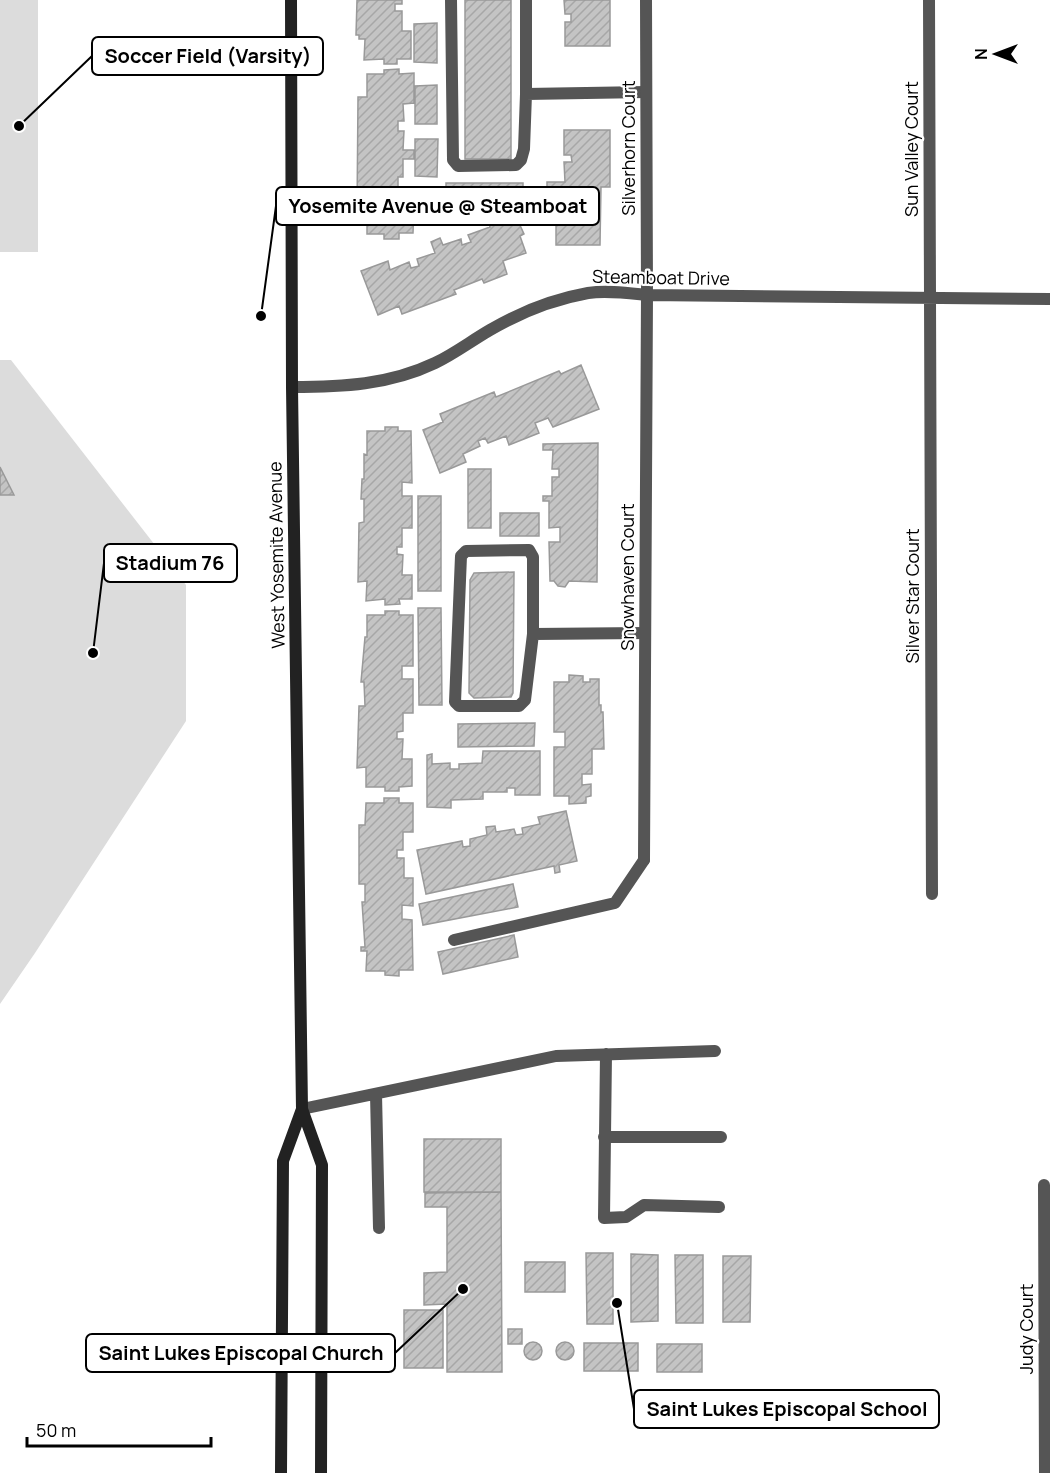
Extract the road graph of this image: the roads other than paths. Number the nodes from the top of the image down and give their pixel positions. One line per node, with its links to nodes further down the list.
1 (291, 0): 11 (main road, West Yosemite Avenue)
2 (451, 0): 7 (street)
3 (526, 0): 7 (street)
4 (646, 0): 6 (street, Silverhorn Court)
5 (928, 0): 9 (street, Sun Valley Court)
6 (646, 92): 7 (street); 8 (street, Silverhorn Court)
7 (526, 94)
8 (647, 295): 9 (street, Steamboat Drive); 11 (street, Steamboat Drive); 12 (street, Snowhaven Court)
9 (929, 298): 10 (street, Steamboat Drive); 14 (street, Silver Star Court)
10 (1050, 299)
11 (292, 387): 19 (main road, West Yosemite Avenue)
12 (645, 633): 13 (street); 15 (street, Snowhaven Court)
13 (533, 634): 13 (street)
14 (932, 894)
15 (454, 940)
16 (715, 1051): 17 (street)
17 (606, 1054): 18 (street); 20 (street)
18 (376, 1094): 19 (street); 24 (street)
19 (302, 1109): 25 (main road, West Yosemite Avenue); 26 (main road, West Yosemite Avenue)
20 (604, 1137): 21 (street); 23 (street)
21 (721, 1137)
22 (1044, 1185): 27 (street, Judy Court)
23 (719, 1207)
24 (379, 1228)
25 (281, 1473)
26 (321, 1473)
27 (1045, 1473)

